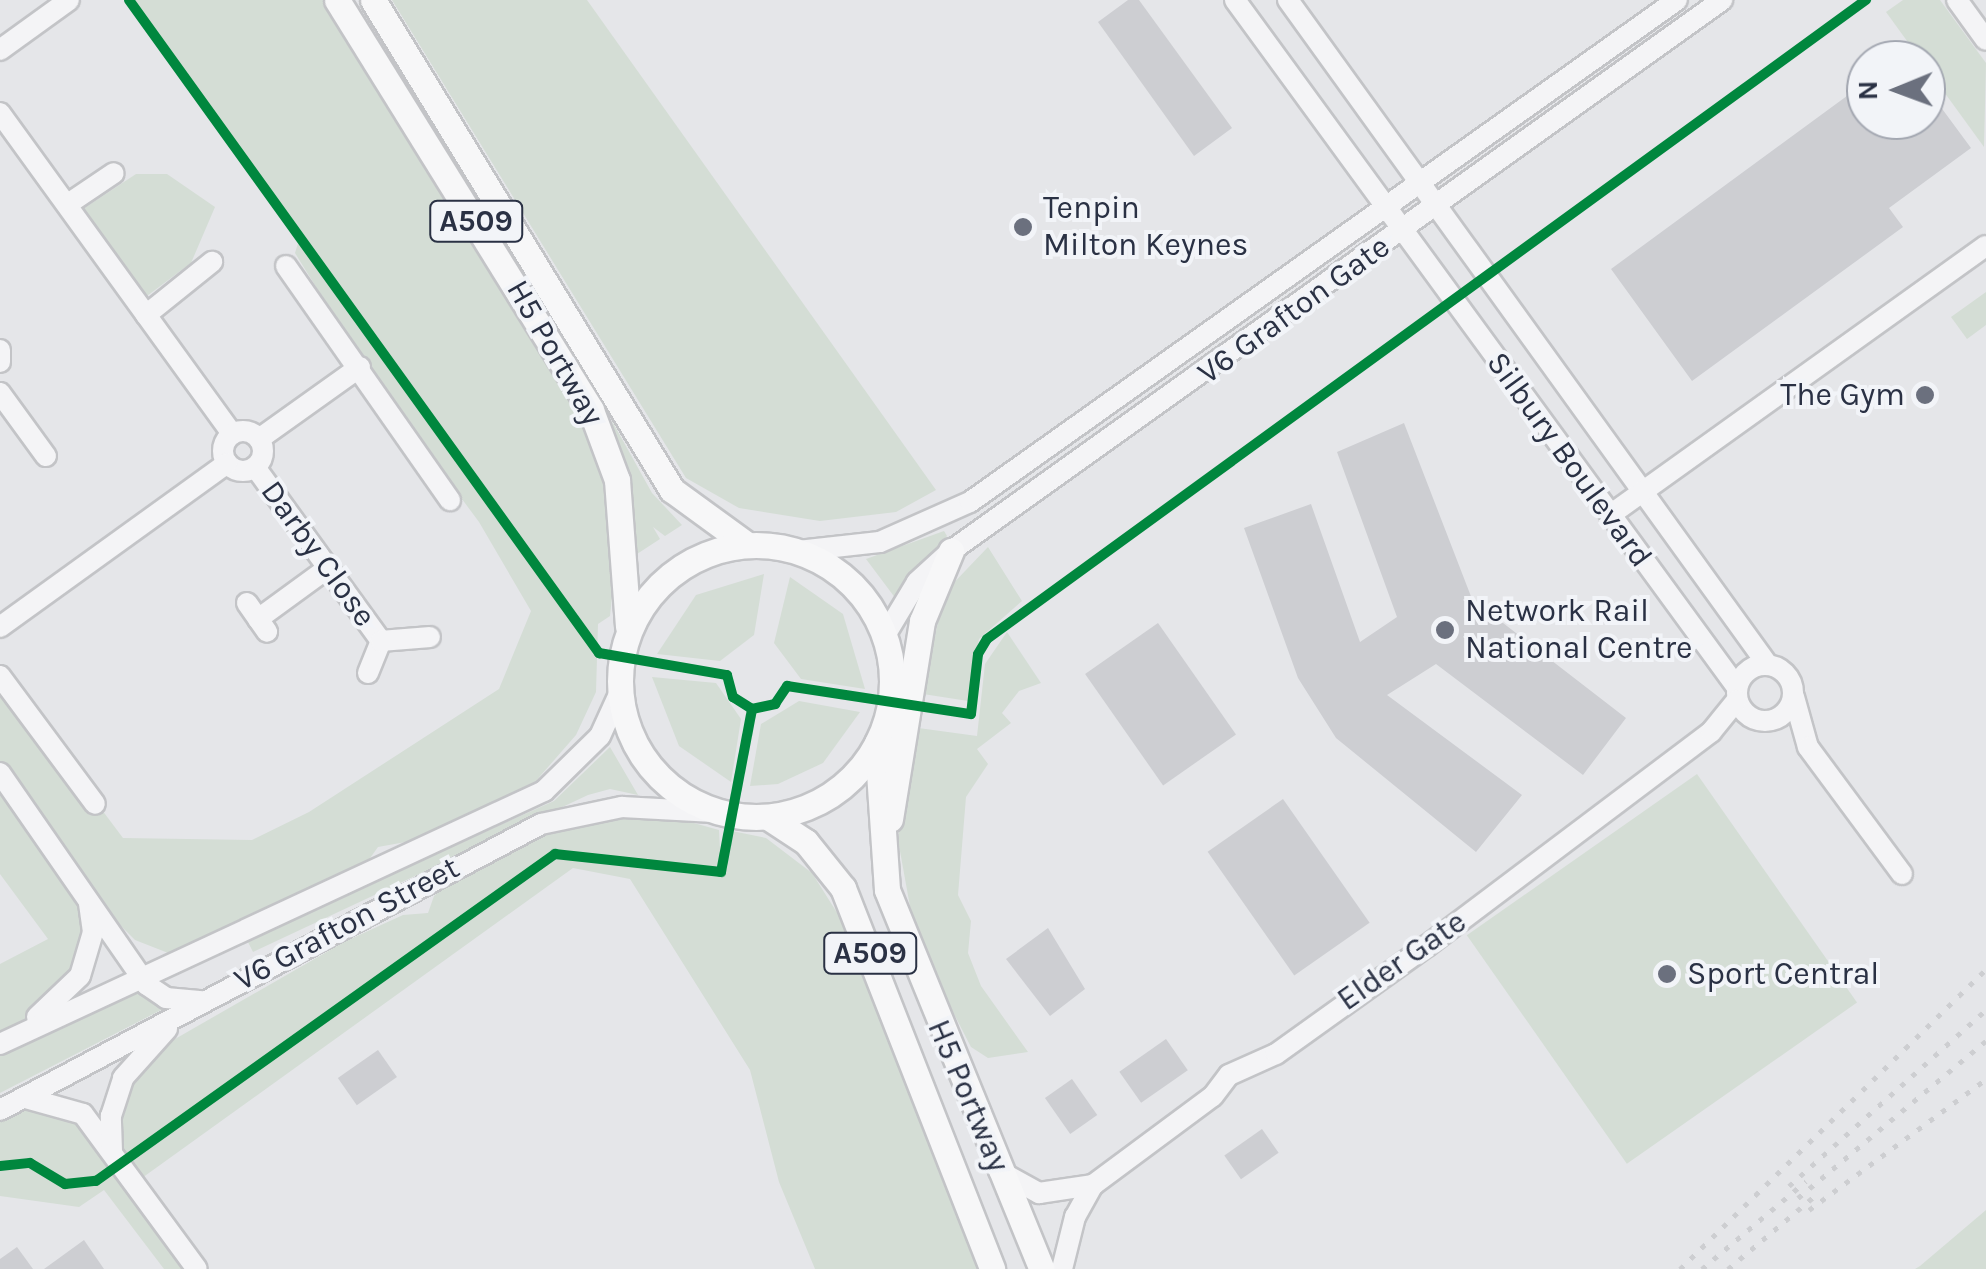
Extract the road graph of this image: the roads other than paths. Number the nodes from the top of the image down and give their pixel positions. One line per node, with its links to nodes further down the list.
1 (69, 0): 10 (street)
2 (337, 0): 40 (main road, H5 Portway / A509)
3 (373, 0): 34 (main road, H5 Portway / A509)
4 (1235, 0): 16 (street)
5 (1288, 0): 13 (street)
6 (1677, 0): 13 (street, V6 Grafton Gate)
7 (1722, 0): 15 (street, V6 Grafton Gate)
8 (1957, 0): 9 (street)
9 (1986, 40)
10 (0, 50)
11 (0, 114): 14 (street)
12 (114, 173): 14 (street)
13 (1422, 184): 15 (street, Silbury Boulevard); 16 (street, V6 Grafton Gate)
14 (68, 204): 21 (street)
15 (1438, 206): 17 (street, V6 Grafton Gate); 31 (street, Silbury Boulevard)
16 (1386, 210): 17 (street, Silbury Boulevard); 35 (street, V6 Grafton Gate)
17 (1402, 232): 33 (street, Silbury Boulevard); 36 (street, V6 Grafton Gate)
18 (1986, 246): 31 (street)
19 (212, 262): 21 (street)
20 (286, 266): 24 (street)
21 (146, 315): 26 (street)
22 (0, 350): 23 (street)
23 (0, 362)
24 (360, 368): 27 (street); 32 (street)
25 (0, 393): 28 (street)
26 (232, 434): 27 (street); 29 (street)
27 (260, 438): 30 (street)
28 (46, 456)
29 (227, 463): 30 (street); 39 (street)
30 (255, 467): 37 (street, Darby Close)
31 (1644, 490): 33 (street); 44 (street, Silbury Boulevard)
32 (450, 500)
33 (1610, 515): 49 (street, Silbury Boulevard)
34 (746, 544): 35 (main road, A509); 40 (main road, A509)
35 (789, 549): 42 (main road, A509)
36 (951, 551): 42 (street, V6 Grafton Gate); 47 (main road)
37 (328, 568): 38 (street); 43 (street, Darby Close)
38 (257, 618)
39 (0, 627)
40 (628, 632): 48 (main road, A509)
41 (430, 637): 43 (street, Darby Close)
42 (884, 637): 47 (main road, A509)
43 (381, 641): 45 (street, Darby Close)
44 (1766, 664): 49 (street, Elder Gate); 50 (street, Silbury Boulevard)
45 (368, 673)
46 (0, 676): 57 (street)
47 (902, 677): 52 (main road)
48 (620, 692): 58 (main road, A509); 63 (street, V6 Grafton Street)
49 (1736, 693): 51 (street, Silbury Boulevard); 53 (street, Elder Gate)
50 (1794, 697): 51 (street); 55 (street)
51 (1763, 720): 53 (street, Elder Gate); 55 (street)
52 (895, 724): 54 (main road, A509); 59 (main road)
53 (1711, 732): 72 (street, Elder Gate)
54 (876, 743): 58 (main road, A509); 59 (main road, H5 Portway / A509)
55 (1808, 747): 60 (street)
56 (0, 773): 61 (street)
57 (95, 804)
58 (737, 815): 65 (street, V6 Grafton Street); 74 (main road, H5 Portway / A509)
59 (881, 848): 71 (main road, H5 Portway / A509)
60 (1902, 874)
61 (89, 899): 62 (street); 67 (street)
62 (106, 923): 63 (street); 64 (street)
63 (174, 961): 64 (street, V6 Grafton Street)
64 (140, 976): 65 (street); 67 (street, V6 Grafton Street)
65 (204, 999): 66 (street, V6 Grafton Street)
66 (182, 1013): 68 (street, V6 Grafton Street); 70 (street)
67 (4, 1042)
68 (24, 1098): 69 (street, V6 Grafton Street); 70 (street)
69 (0, 1110)
70 (113, 1154): 73 (street)
71 (1000, 1171): 72 (street, Elder Gate); 75 (main road, H5 Portway / A509)
72 (1093, 1186): 76 (street, Elder Gate)
73 (197, 1269)
74 (992, 1269)
75 (1042, 1269)
76 (1062, 1269)

